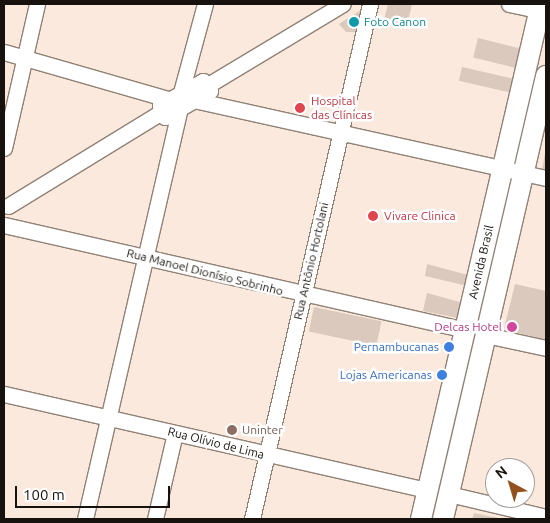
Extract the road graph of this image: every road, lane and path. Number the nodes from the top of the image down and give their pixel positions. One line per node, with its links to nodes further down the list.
1 (37, 4): 8 (street)
2 (205, 4): 10 (street)
3 (370, 4): 11 (street, Rua Antônio Hortolani)
4 (509, 4): 6 (street)
5 (338, 5): 10 (street)
6 (542, 9): 13 (main road, Avenida Brasil)
7 (4, 52): 8 (street)
8 (25, 57): 10 (street); 12 (street)
9 (546, 76): 14 (main road, Avenida Brasil)
10 (173, 106): 11 (street); 16 (street); 18 (street)
11 (340, 134): 13 (street); 19 (street, Rua Antônio Hortolani)
12 (4, 148)
13 (503, 168): 14 (street); 20 (main road, Avenida Brasil)
14 (524, 173): 15 (street); 21 (main road, Avenida Brasil)
15 (546, 178)
16 (5, 208)
17 (4, 225): 18 (street, Rua Manoel Dionísio Sobrinho)
18 (146, 257): 19 (street, Rua Manoel Dionísio Sobrinho); 24 (street)
19 (303, 295): 20 (street, Rua Manoel Dionísio Sobrinho); 26 (street, Rua Antônio Hortolani)
20 (465, 330): 27 (main road, Avenida Brasil)
21 (486, 335): 22 (street); 28 (main road, Avenida Brasil)
22 (546, 348)
23 (4, 394): 24 (street, Rua Olívio de Lima)
24 (107, 416): 25 (street, Rua Olívio de Lima); 30 (street)
25 (175, 433): 26 (street, Rua Olívio de Lima); 31 (street)
26 (267, 456): 27 (street, Rua Olívio de Lima); 32 (street, Rua Antônio Hortolani)
27 (428, 490): 33 (main road, Avenida Brasil)
28 (449, 494): 29 (street); 34 (main road, Avenida Brasil)
29 (546, 517)
30 (85, 519)
31 (155, 519)
32 (252, 519)
33 (421, 519)
34 (443, 519)

